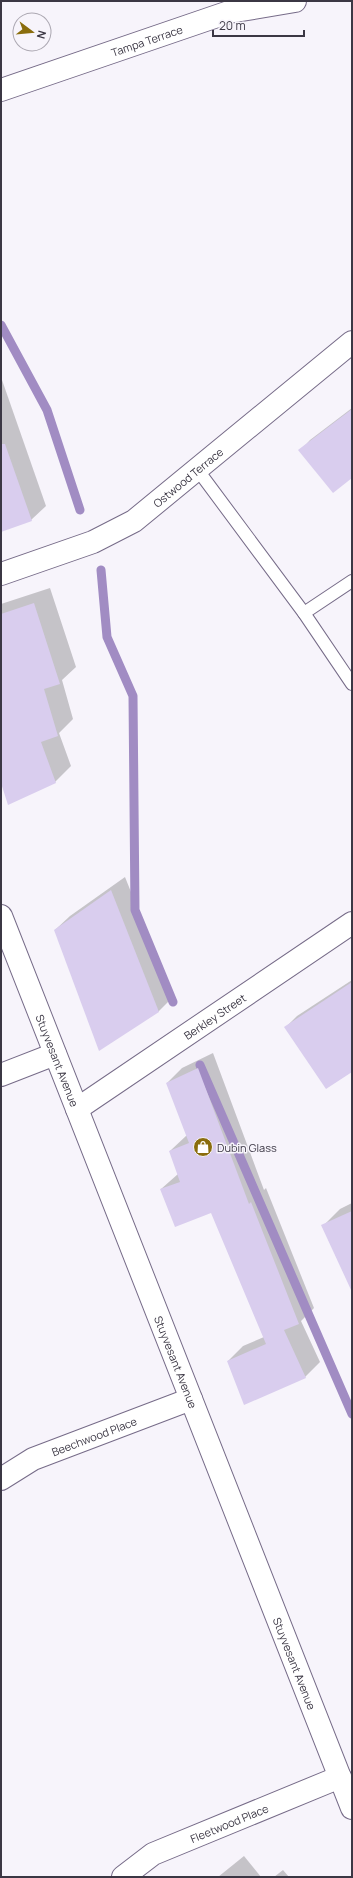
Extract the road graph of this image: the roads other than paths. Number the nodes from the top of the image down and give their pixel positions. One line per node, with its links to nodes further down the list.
1 (296, 1): 2 (street, Tampa Terrace)
2 (226, 7): 3 (street, Tampa Terrace)
3 (1, 90)
4 (352, 342): 5 (street, Ostwood Terrace)
5 (198, 469): 6 (street, Ostwood Terrace); 8 (lane)
6 (1, 574)
7 (352, 582): 8 (lane)
8 (304, 613): 9 (lane)
9 (352, 684)
10 (1, 916): 12 (street, Stuyvesant Avenue)
11 (352, 923): 14 (street, Berkley Street)
12 (55, 1054): 13 (street); 14 (street, Stuyvesant Avenue)
13 (1, 1075)
14 (77, 1109): 15 (street, Stuyvesant Avenue)
15 (191, 1399): 16 (street, Beechwood Place); 17 (street, Stuyvesant Avenue)
16 (1, 1479)
17 (340, 1777): 18 (street, Stuyvesant Avenue); 19 (street, Fleetwood Place)
18 (352, 1808)
19 (123, 1877)

